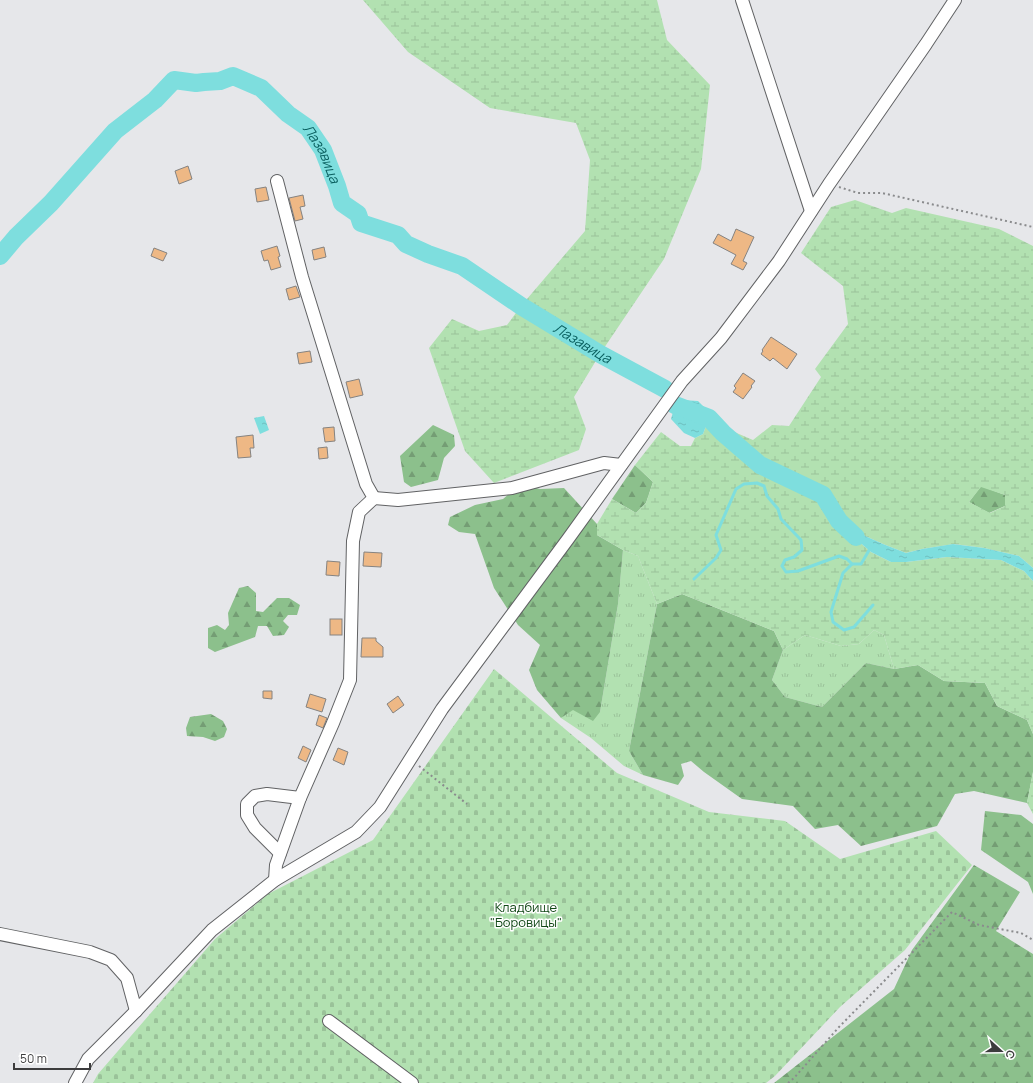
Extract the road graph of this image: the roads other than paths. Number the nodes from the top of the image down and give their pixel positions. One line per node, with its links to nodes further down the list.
1 (742, 0): 4 (street)
2 (955, 0): 4 (street)
3 (277, 181): 6 (street)
4 (811, 211): 5 (street)
5 (621, 465): 6 (street); 9 (street)
6 (374, 498): 7 (street)
7 (300, 798): 8 (street); 8 (street)
8 (280, 853): 9 (street)
9 (275, 880): 11 (street)
10 (0, 934): 11 (street)
11 (136, 1011): 13 (street)
12 (329, 1021): 14 (street)
13 (75, 1083)
14 (412, 1083)

